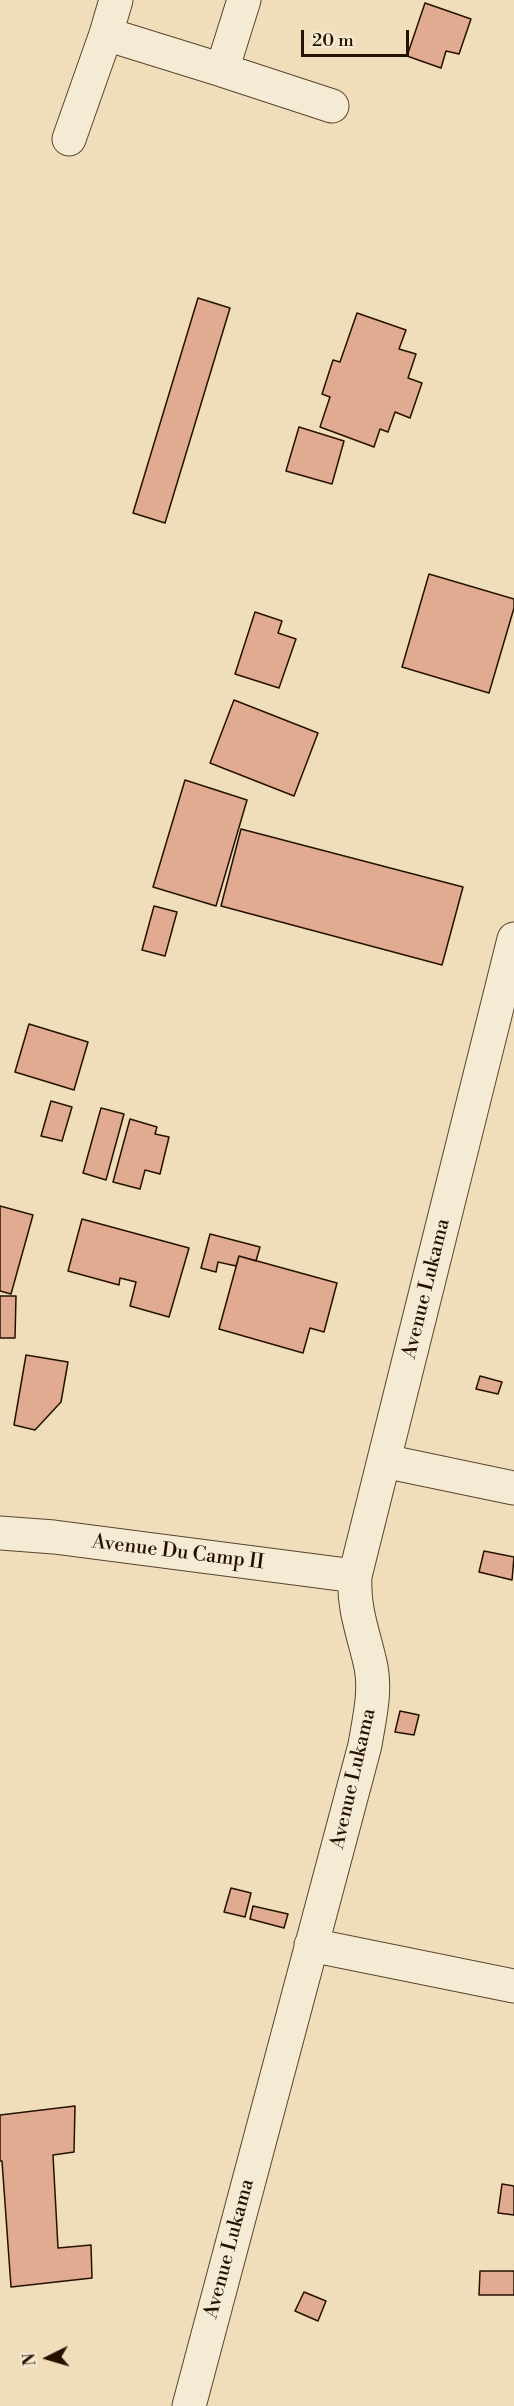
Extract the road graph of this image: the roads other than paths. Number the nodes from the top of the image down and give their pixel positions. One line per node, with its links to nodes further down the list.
1 (116, 0): 3 (street)
2 (244, 0): 4 (street)
3 (106, 34): 4 (street); 6 (street)
4 (222, 70): 5 (street)
5 (332, 106)
6 (69, 139)
7 (514, 939): 8 (street, Avenue Lukama)
8 (503, 1035): 9 (street, Avenue Lukama)
9 (384, 1461): 10 (street); 12 (street, Avenue Lukama)
10 (514, 1488)
11 (0, 1533): 12 (street, Avenue Du Camp II)
12 (355, 1576): 13 (street, Avenue Lukama)
13 (311, 1945): 14 (street); 15 (street, Avenue Lukama)
14 (514, 1986)
15 (189, 2406)

